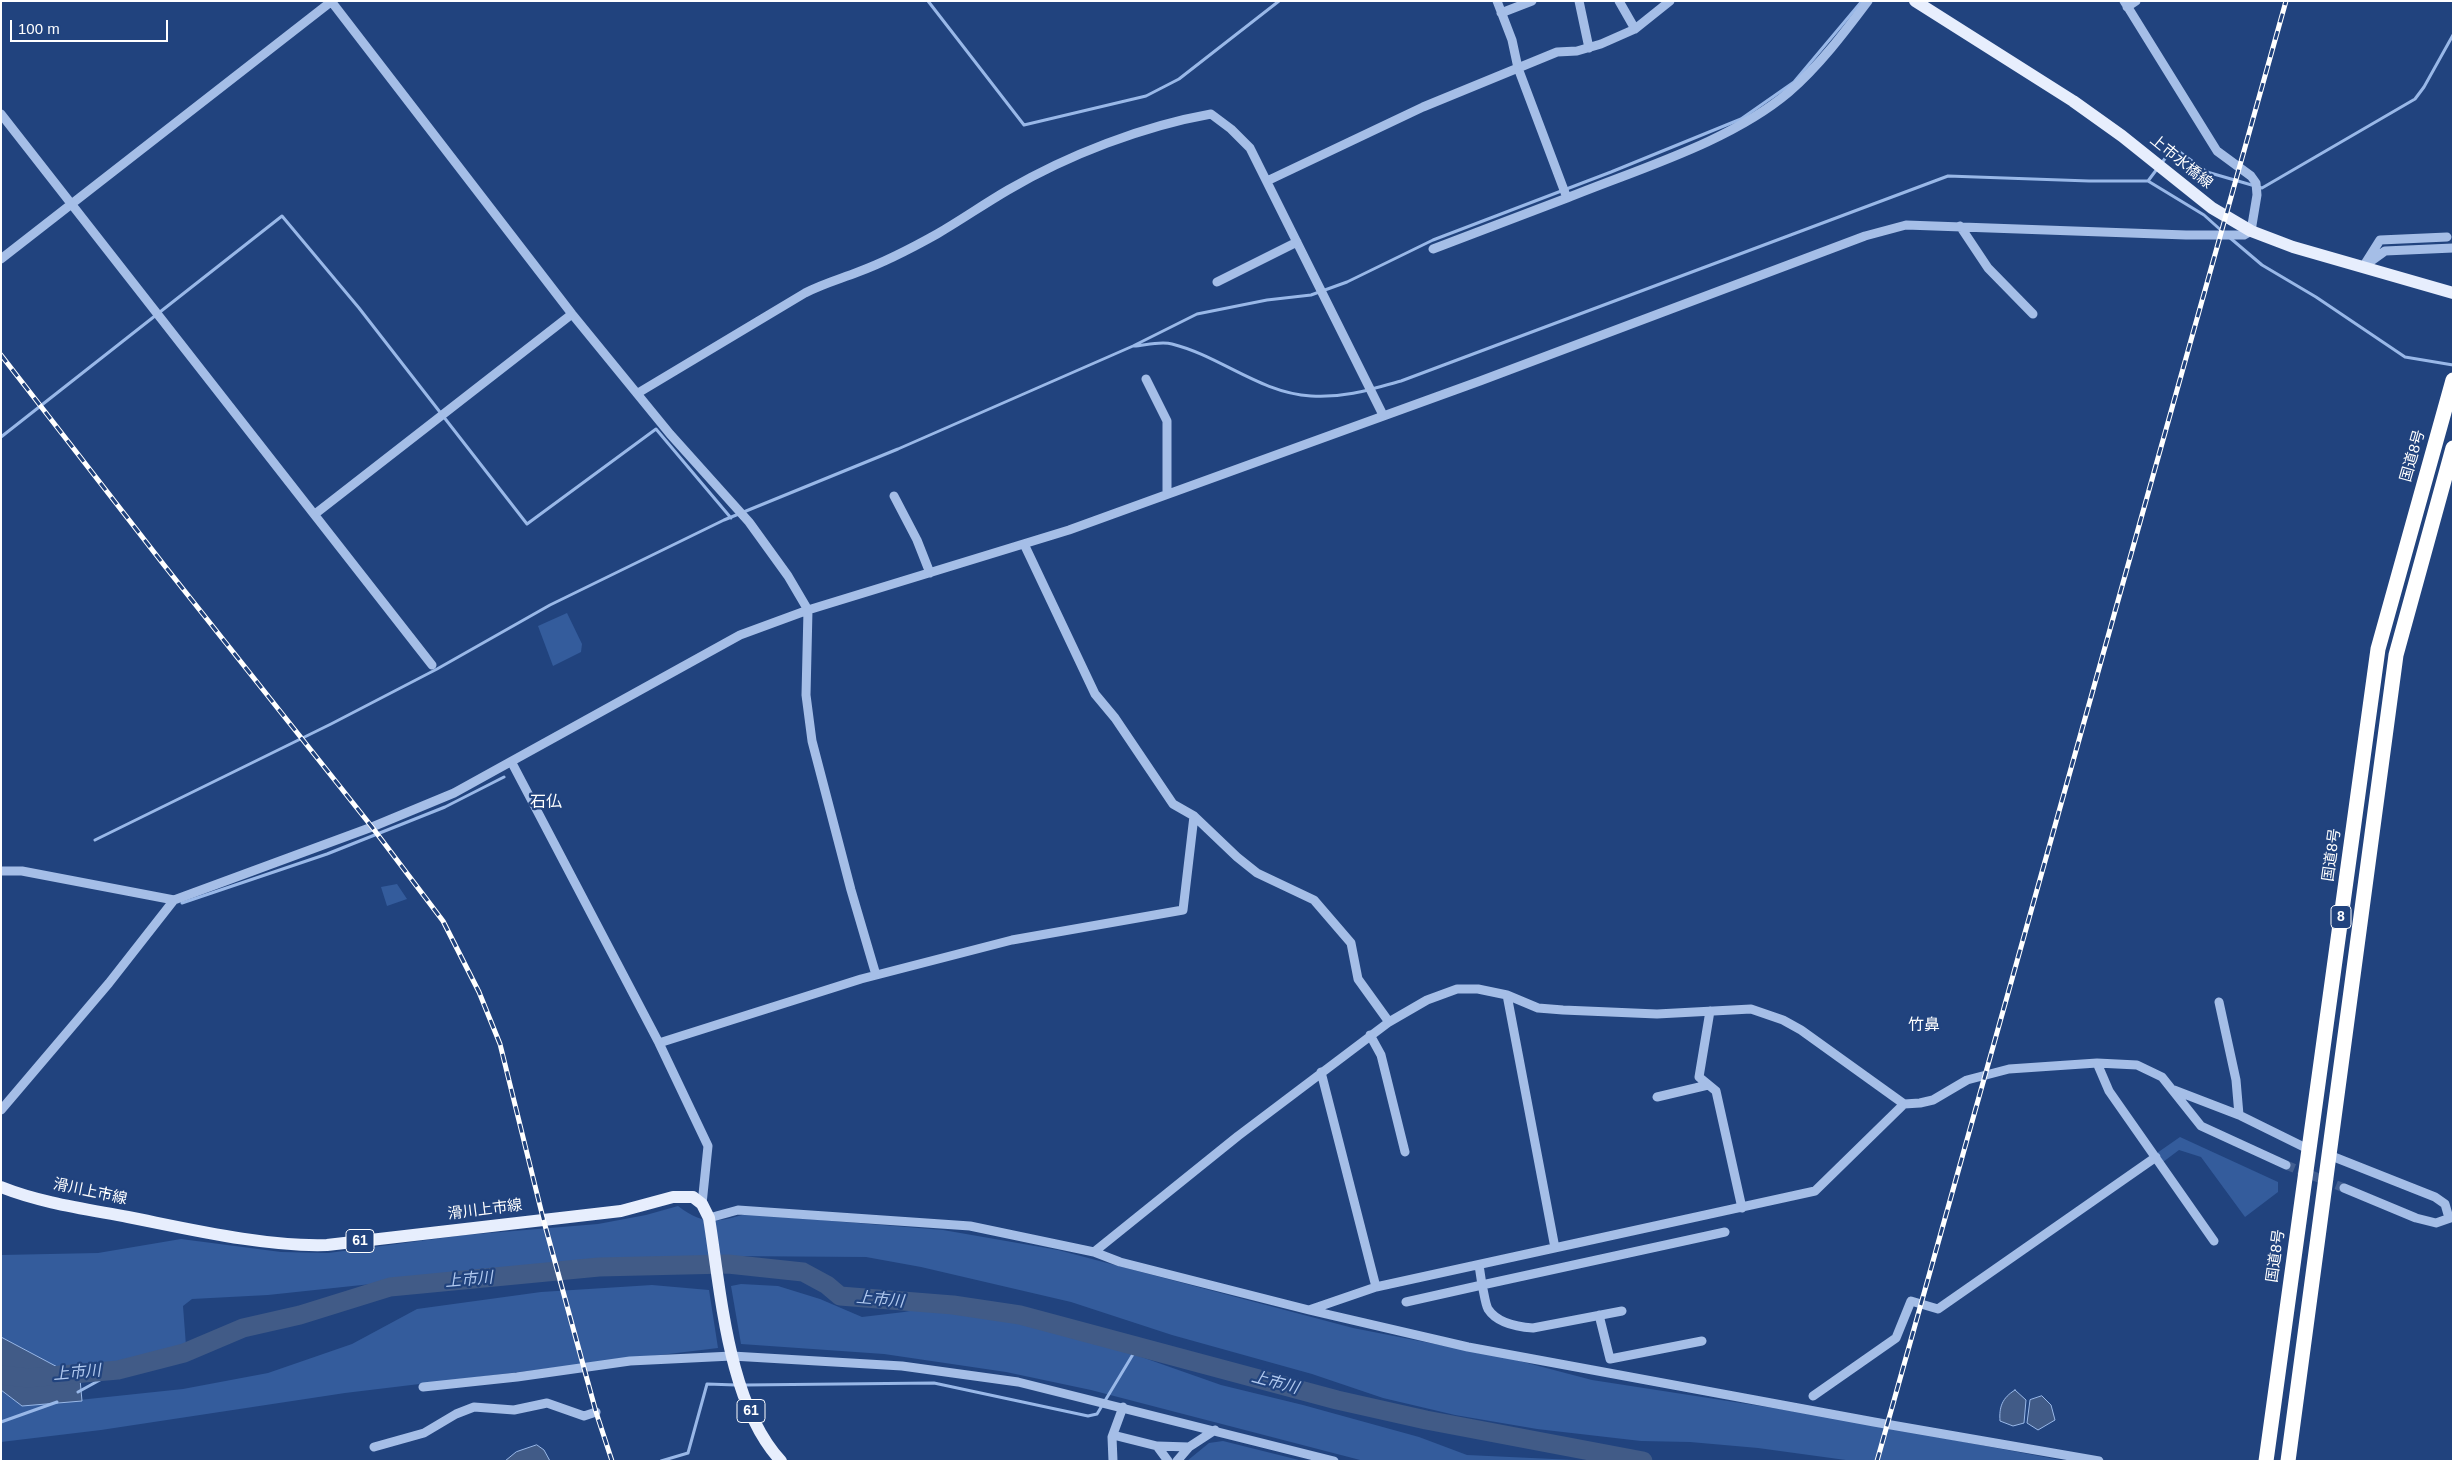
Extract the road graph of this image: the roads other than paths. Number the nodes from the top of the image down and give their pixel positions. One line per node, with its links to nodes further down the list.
1 (332, 1): 18 (street); 29 (street)
2 (1497, 1): 11 (street)
3 (1532, 1): 11 (street)
4 (1580, 1): 13 (street)
5 (1619, 1): 12 (street)
6 (1670, 1): 12 (street)
7 (1868, 1): 17 (street)
8 (1915, 1): 20 (main road, 上市水橋線)
9 (2136, 1): 10 (street)
10 (2126, 4): 20 (street)
11 (1501, 13): 14 (street)
12 (1635, 28): 13 (street)
13 (1589, 48): 14 (street)
14 (1518, 68): 16 (street); 17 (street)
15 (1, 114): 18 (street)
16 (1266, 181): 22 (street); 33 (street)
17 (1567, 198): 24 (street)
18 (71, 204): 25 (street); 38 (street)
19 (1960, 226): 20 (street); 30 (street); 34 (street)
20 (2251, 232): 26 (main road, 上市水橋線)
21 (2447, 237): 26 (street)
22 (1297, 242): 27 (street); 34 (street)
23 (2453, 248): 26 (street)
24 (1433, 249)
25 (1, 259)
26 (2363, 267): 28 (main road, 上市水橋線)
27 (1217, 282)
28 (2453, 293)
29 (572, 314): 33 (street); 38 (street)
30 (2033, 314)
31 (1146, 379): 36 (street)
32 (2453, 380): 62 (highway, 国道8号 / 8)
33 (638, 393): 41 (street)
34 (1383, 414): 36 (street)
35 (2453, 448): 64 (highway, 8)
36 (1167, 494): 39 (street)
37 (894, 496): 40 (street)
38 (315, 514): 42 (street)
39 (1024, 544): 40 (street); 44 (street)
40 (930, 573): 41 (street)
41 (808, 610): 43 (street); 47 (street)
42 (432, 665)
43 (512, 762): 46 (street); 53 (street)
44 (1194, 816): 47 (street); 51 (street)
45 (1, 871): 46 (street)
46 (174, 900): 60 (street)
47 (876, 975): 53 (street)
48 (1507, 995): 50 (street); 51 (street); 75 (street)
49 (2219, 1002): 61 (street)
50 (1710, 1011): 56 (street); 59 (street)
51 (1388, 1022): 52 (street)
52 (1370, 1035): 55 (street); 63 (street)
53 (659, 1043): 69 (street)
54 (2097, 1063): 57 (street); 59 (street); 65 (street)
55 (1321, 1072): 76 (street); 79 (street)
56 (1708, 1085): 58 (street); 70 (street)
57 (2174, 1090): 61 (street); 66 (street)
58 (1657, 1097)
59 (1904, 1104): 70 (street)
60 (1, 1110)
61 (2239, 1115): 62 (street)
62 (2308, 1149): 101 (highway, 国道8号 / 8)
63 (1405, 1152)
64 (2329, 1155): 72 (street); 102 (highway, 8)
65 (2156, 1157): 74 (street); 87 (street)
66 (2286, 1165)
67 (1, 1187): 69 (main road, 滑川上市線 / 61)
68 (2344, 1188): 72 (street)
69 (702, 1204): 71 (main road, 61)
70 (1742, 1208): 75 (street)
71 (709, 1218): 76 (street); 85 (main road, 61)
72 (2451, 1218)
73 (1725, 1232): 78 (street)
74 (2214, 1241)
75 (1555, 1248): 77 (street)
76 (1094, 1252): 81 (street)
77 (1479, 1265): 78 (street); 79 (street)
78 (1482, 1285): 80 (street); 83 (street)
79 (1376, 1288): 81 (street)
80 (1406, 1302)
81 (1309, 1310): 100 (street)
82 (1622, 1311): 83 (street)
83 (1599, 1315): 84 (street)
84 (1702, 1341)
85 (732, 1356): 86 (street); 88 (street); 95 (main road, 61)
86 (423, 1388)
87 (1813, 1396)
88 (1123, 1408): 90 (street); 91 (street)
89 (596, 1412): 93 (street)
90 (1215, 1430): 94 (street); 99 (street)
91 (1113, 1435): 92 (street); 96 (street)
92 (1157, 1446): 94 (street); 97 (street)
93 (374, 1447)
94 (1189, 1447): 98 (street)
95 (781, 1461)
96 (1113, 1461)
97 (1168, 1461)
98 (1177, 1461)
99 (1334, 1461)
100 (2099, 1461)
101 (2266, 1461)
102 (2288, 1461)

